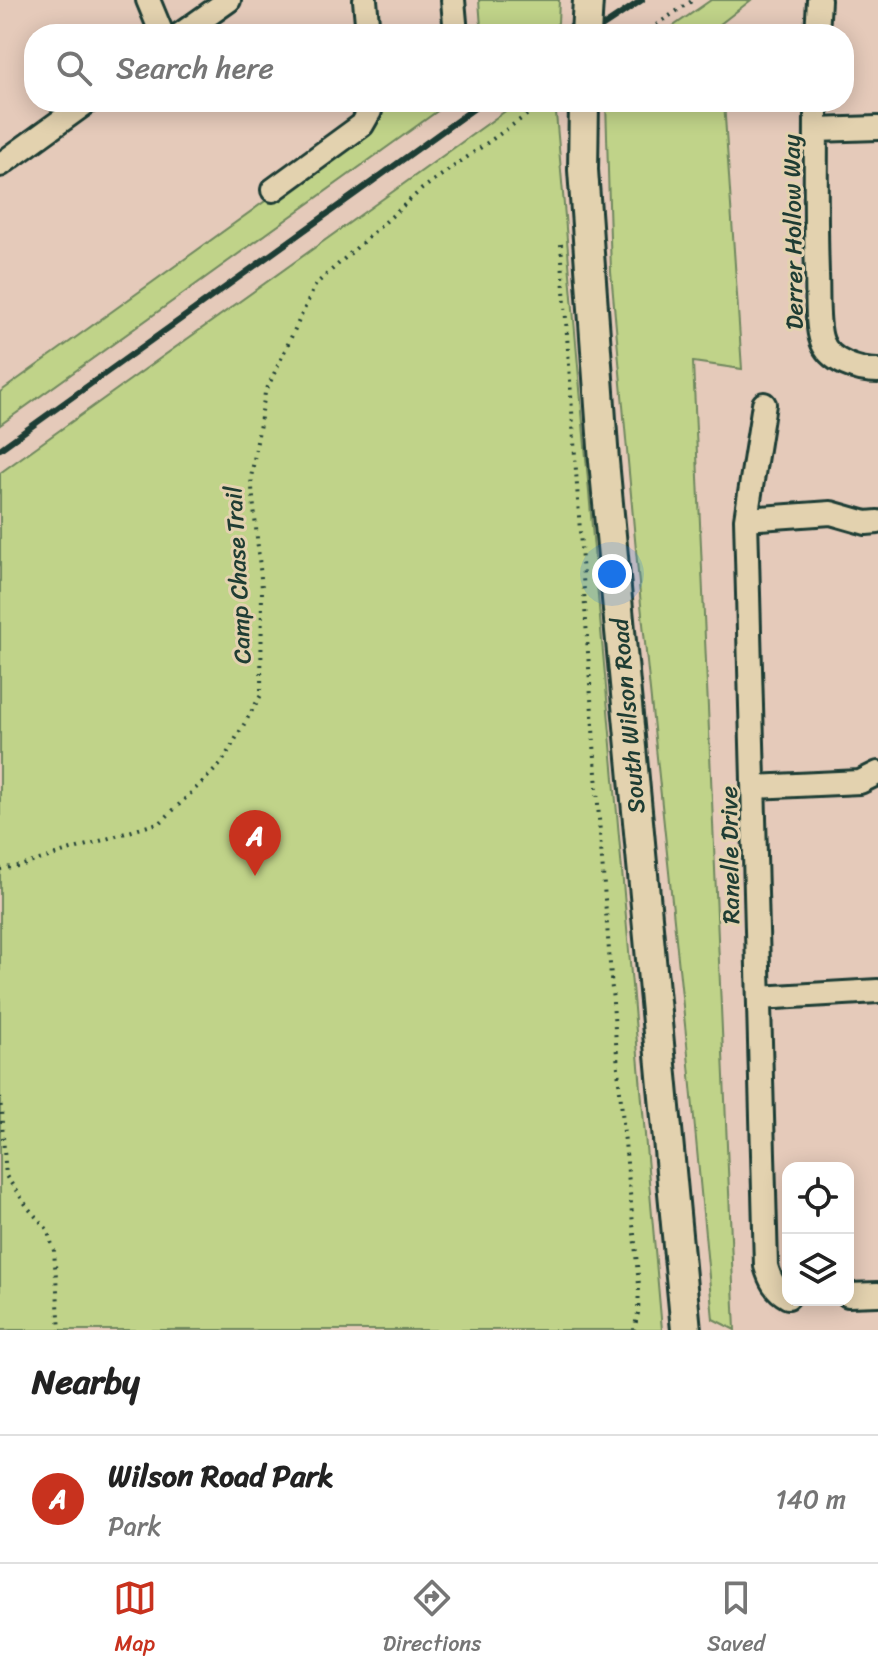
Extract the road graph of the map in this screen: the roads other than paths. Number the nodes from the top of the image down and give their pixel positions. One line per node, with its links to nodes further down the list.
1 (148, 0): 7 (street)
2 (229, 0): 8 (street)
3 (365, 0): 9 (street)
4 (453, 0): 10 (street)
5 (588, 0): 11 (main road, bridge)
6 (819, 0): 12 (street)
7 (158, 24)
8 (195, 24)
9 (367, 24)
10 (455, 24)
11 (587, 24)
12 (818, 24)
13 (73, 112): 19 (street)
14 (369, 112): 20 (street)
15 (584, 112): 32 (main road, South Wilson Road)
16 (816, 112): 18 (street, Derrer Hollow Way)
17 (878, 128): 18 (street)
18 (816, 130): 21 (street, Derrer Hollow Way)
19 (0, 165)
20 (273, 190)
21 (878, 371)
22 (764, 404): 23 (street, Ranelle Drive)
23 (746, 519): 24 (street); 26 (street, Ranelle Drive)
24 (878, 522)
25 (878, 773): 26 (street)
26 (754, 787): 28 (street, Ranelle Drive)
27 (878, 991): 28 (street)
28 (759, 998): 29 (street, Ranelle Drive)
29 (782, 1294)
30 (878, 1294): 31 (street)
31 (854, 1295)
32 (686, 1330)

